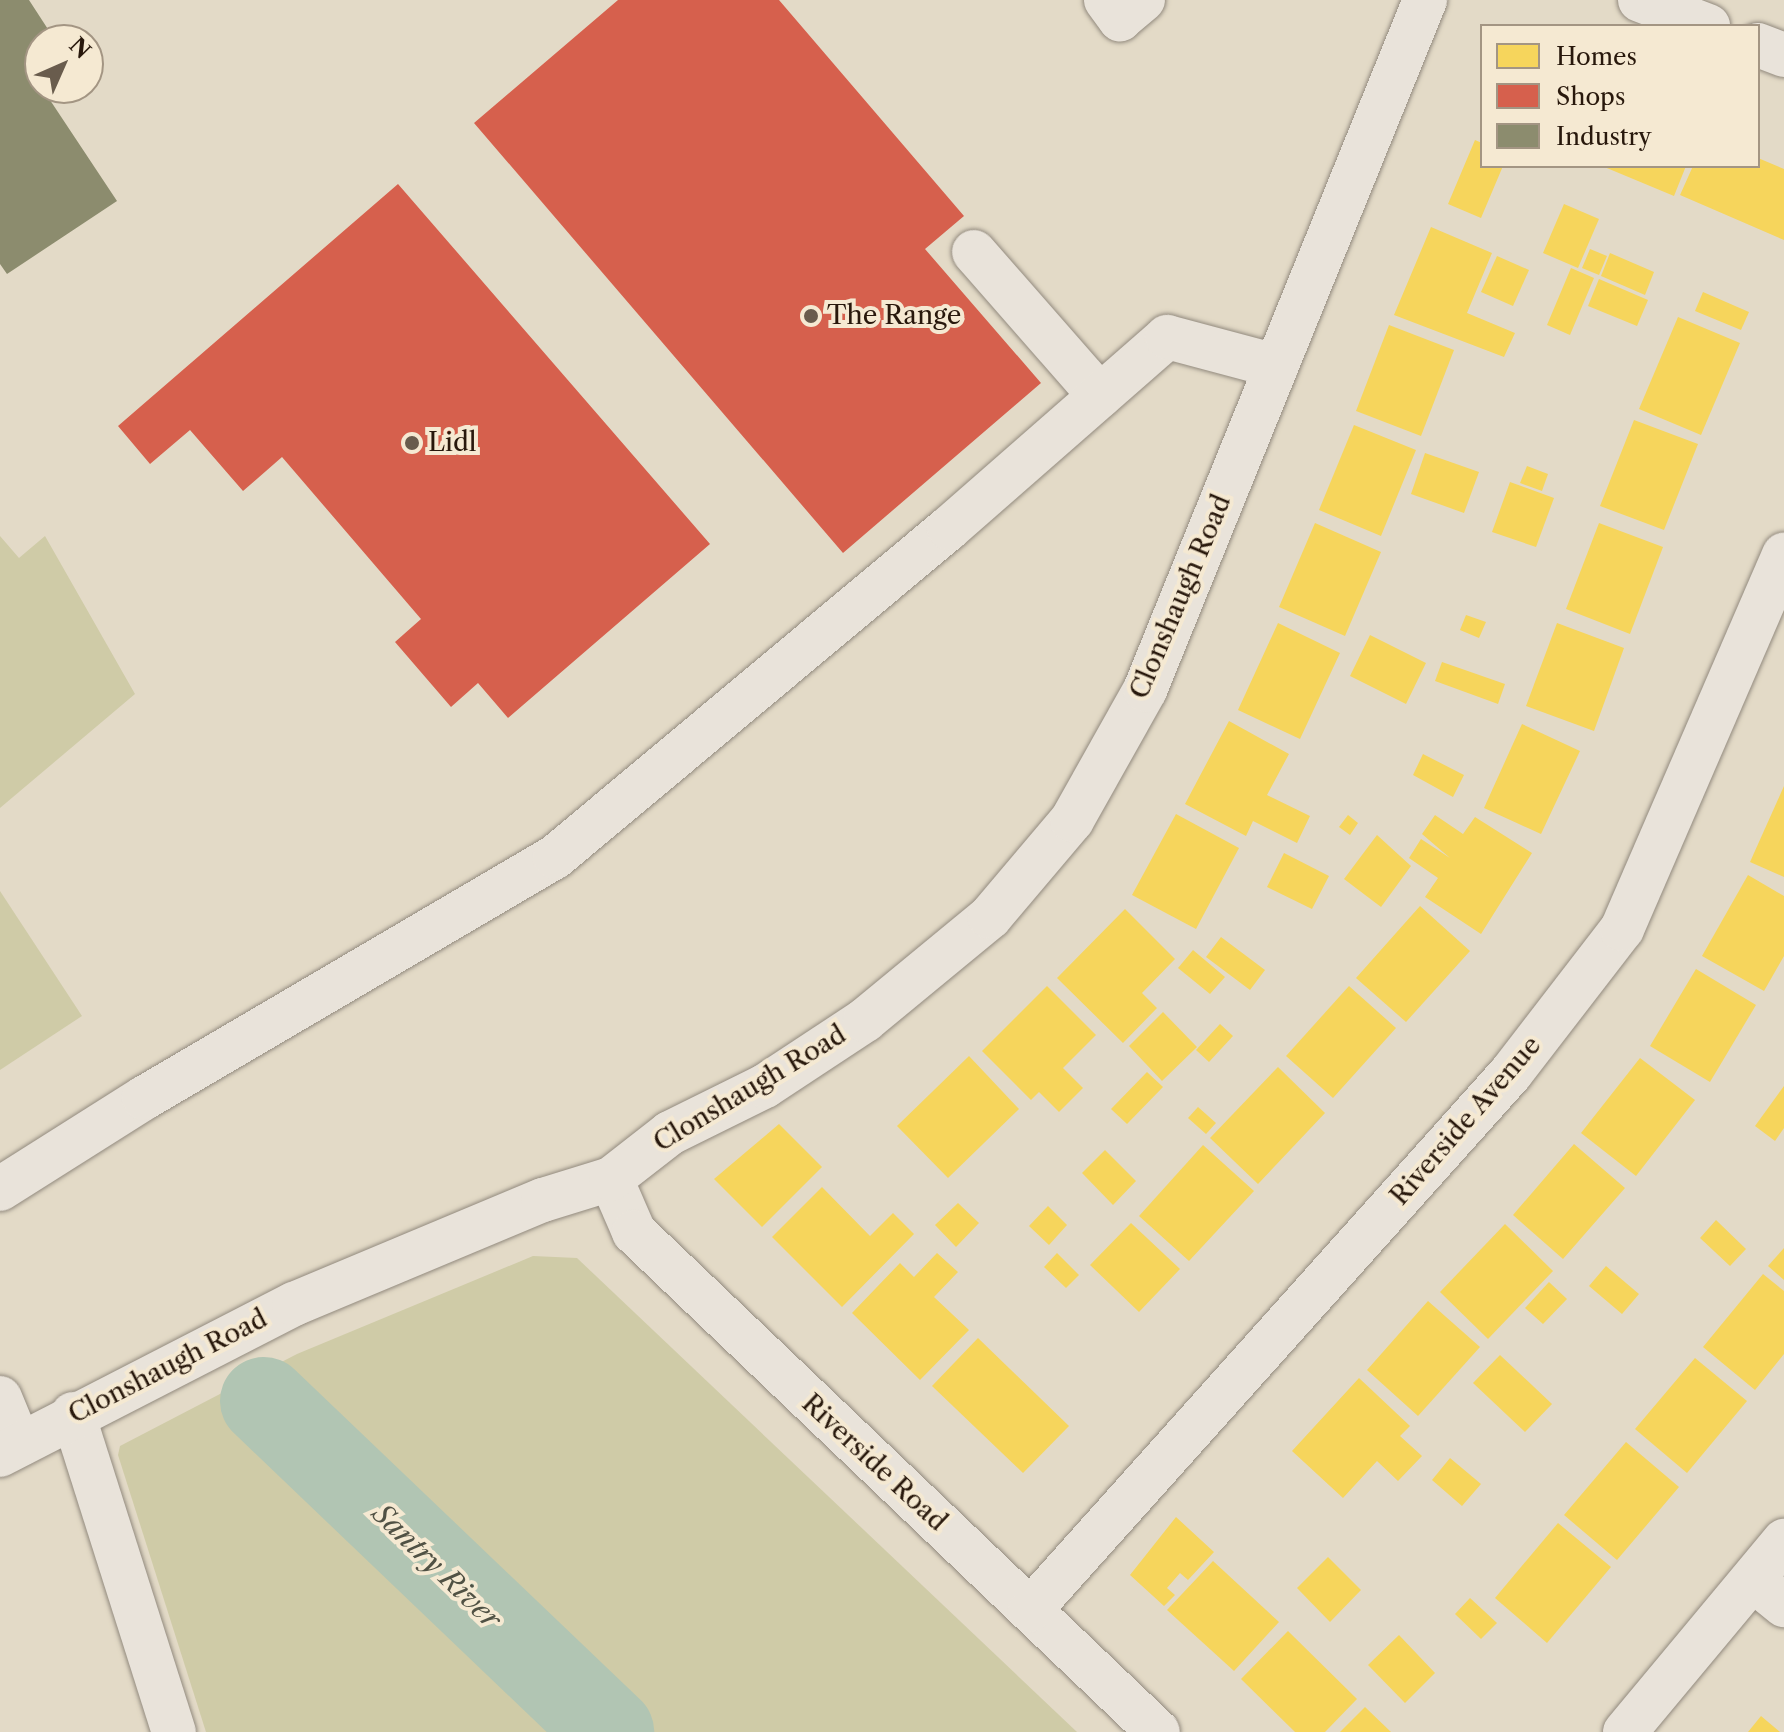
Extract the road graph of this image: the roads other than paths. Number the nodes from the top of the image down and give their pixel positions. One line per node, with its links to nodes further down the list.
1 (1106, 0): 2 (street)
2 (1143, 0)
3 (1425, 0): 9 (street, Clonshaugh Road)
4 (1640, 0): 5 (street)
5 (1703, 24)
6 (1760, 46): 7 (street)
7 (1784, 55)
8 (974, 252): 10 (street)
9 (1276, 366): 10 (street); 13 (street, Clonshaugh Road)
10 (1100, 396): 14 (street)
11 (1784, 555): 12 (street, Riverside Avenue)
12 (1771, 626): 20 (street, Riverside Avenue)
13 (611, 1179): 16 (street, Clonshaugh Road); 20 (street, Riverside Road)
14 (0, 1189)
15 (0, 1398): 17 (street)
16 (73, 1414): 17 (street, Clonshaugh Road); 21 (street)
17 (10, 1449)
18 (1784, 1541): 19 (street)
19 (1768, 1592): 23 (street)
20 (1030, 1610): 22 (street, Riverside Road)
21 (174, 1732)
22 (1158, 1732)
23 (1625, 1732)

